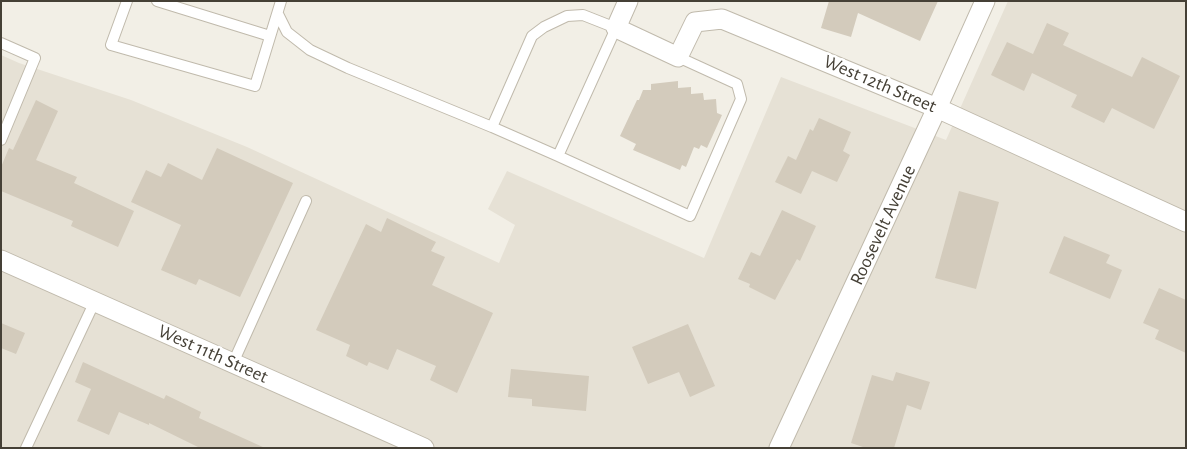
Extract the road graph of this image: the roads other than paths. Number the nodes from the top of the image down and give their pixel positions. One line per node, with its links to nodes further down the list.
1 (127, 1): 8 (lane)
2 (157, 1): 8 (lane)
3 (281, 1): 6 (lane)
4 (628, 1): 7 (street)
5 (985, 1): 11 (street, Roosevelt Avenue)
6 (278, 14): 8 (lane); 12 (lane)
7 (616, 28): 10 (street); 12 (lane); 14 (lane)
8 (270, 36)
9 (1, 43): 13 (lane)
10 (678, 57): 11 (street, West 12th Street); 14 (lane)
11 (937, 108): 16 (street, West 12th Street); 22 (street, Roosevelt Avenue)
12 (492, 127): 14 (lane)
13 (1, 140)
14 (558, 156)
15 (306, 201): 19 (lane)
16 (1186, 222)
17 (1, 260): 18 (street, West 11th Street)
18 (94, 301): 19 (street, West 11th Street); 20 (lane)
19 (233, 363): 21 (street, West 11th Street)
20 (26, 448)
21 (424, 448)
22 (779, 448)

